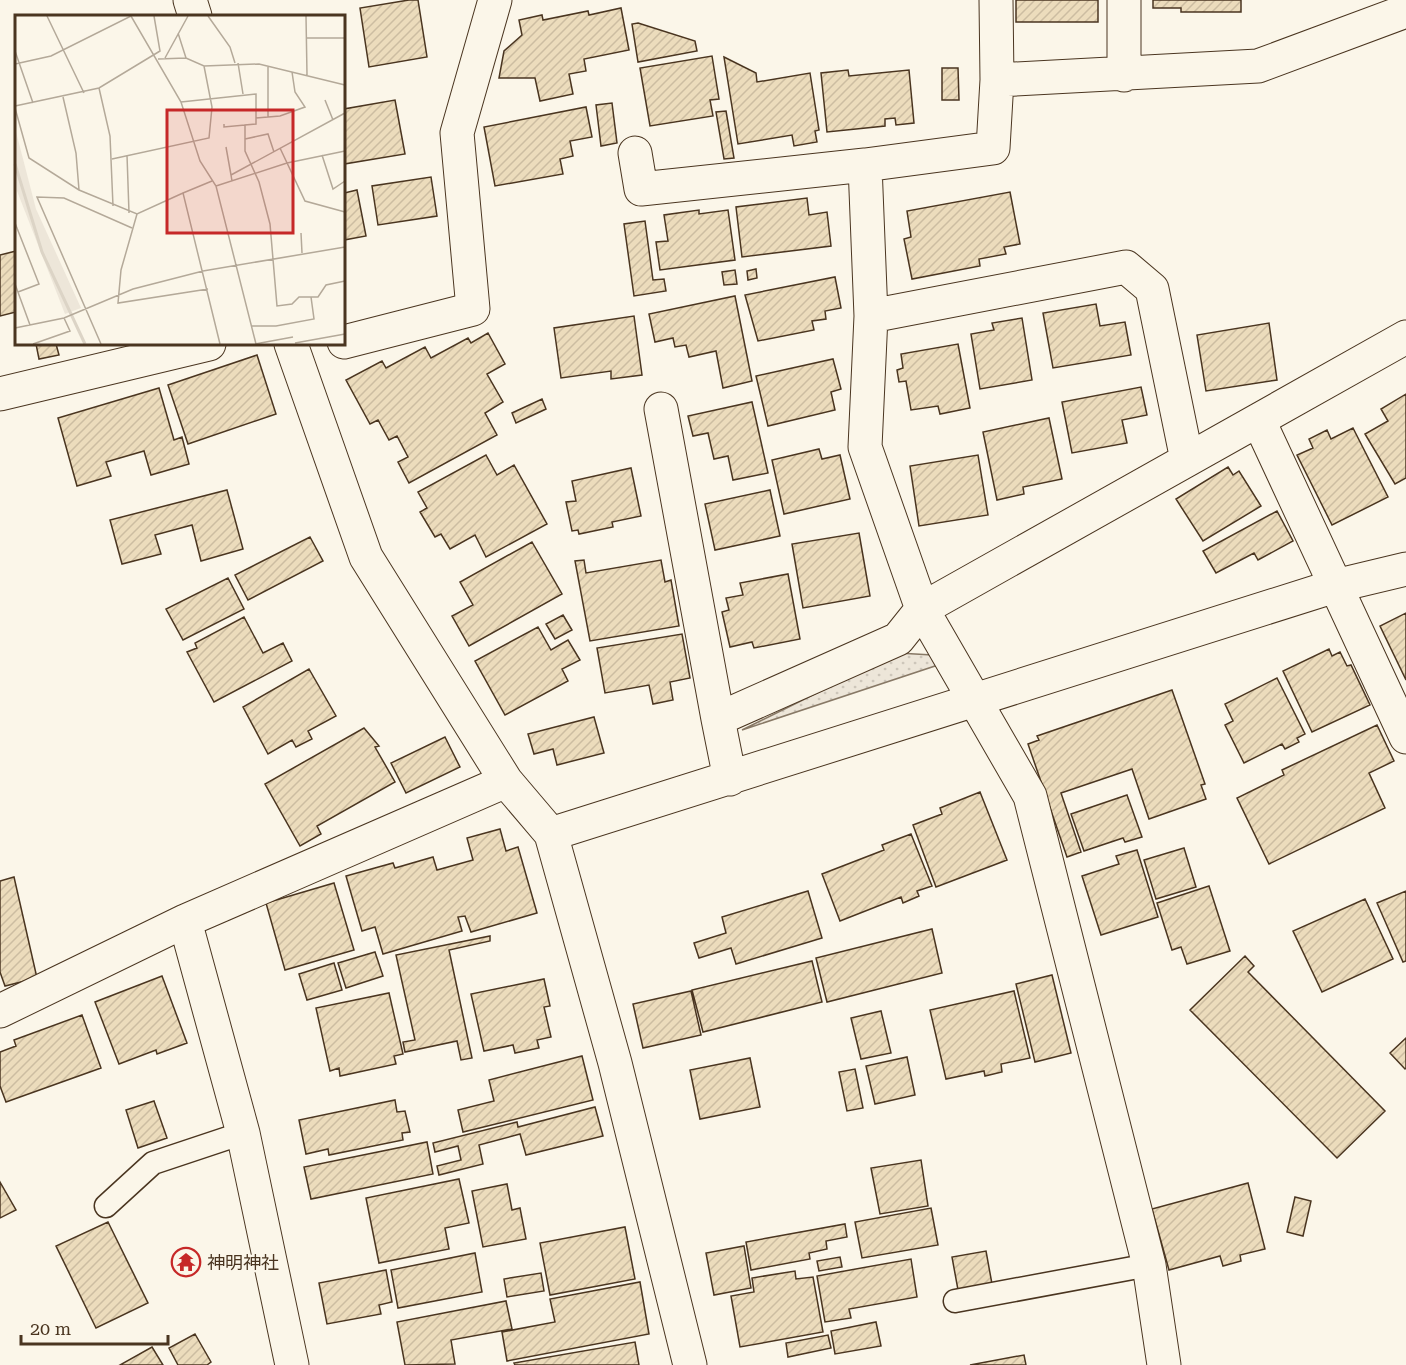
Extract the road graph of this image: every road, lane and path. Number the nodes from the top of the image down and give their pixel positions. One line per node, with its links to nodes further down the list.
1 (190, 0): 6 (street)
2 (495, 0): 13 (street)
3 (996, 0): 8 (street)
4 (1124, 0): 7 (street)
5 (1406, 11): 7 (street)
6 (195, 15)
7 (1124, 75): 8 (street)
8 (997, 80): 10 (street)
9 (635, 153): 10 (street)
10 (865, 165): 11 (street)
11 (871, 316): 19 (street); 22 (street)
12 (1406, 337): 18 (street)
13 (345, 342)
14 (205, 345): 16 (street)
15 (291, 345): 27 (street)
16 (0, 394)
17 (661, 409): 24 (street)
18 (1259, 421): 19 (street); 21 (street)
19 (1187, 460): 22 (street)
20 (1406, 569): 21 (street)
21 (1335, 586): 23 (street); 25 (street)
22 (922, 609): 23 (street); 24 (street)
23 (975, 702): 26 (street); 33 (street)
24 (718, 719): 26 (street)
25 (1406, 737)
26 (730, 779): 28 (street)
27 (506, 781): 28 (street); 29 (street)
28 (551, 834): 36 (street)
29 (185, 921): 30 (street); 31 (street)
30 (0, 1011)
31 (243, 1133): 32 (lane); 35 (street)
32 (106, 1206)
33 (1149, 1265): 34 (lane); 37 (street)
34 (955, 1301)
35 (292, 1365)
36 (690, 1365)
37 (1164, 1365)

